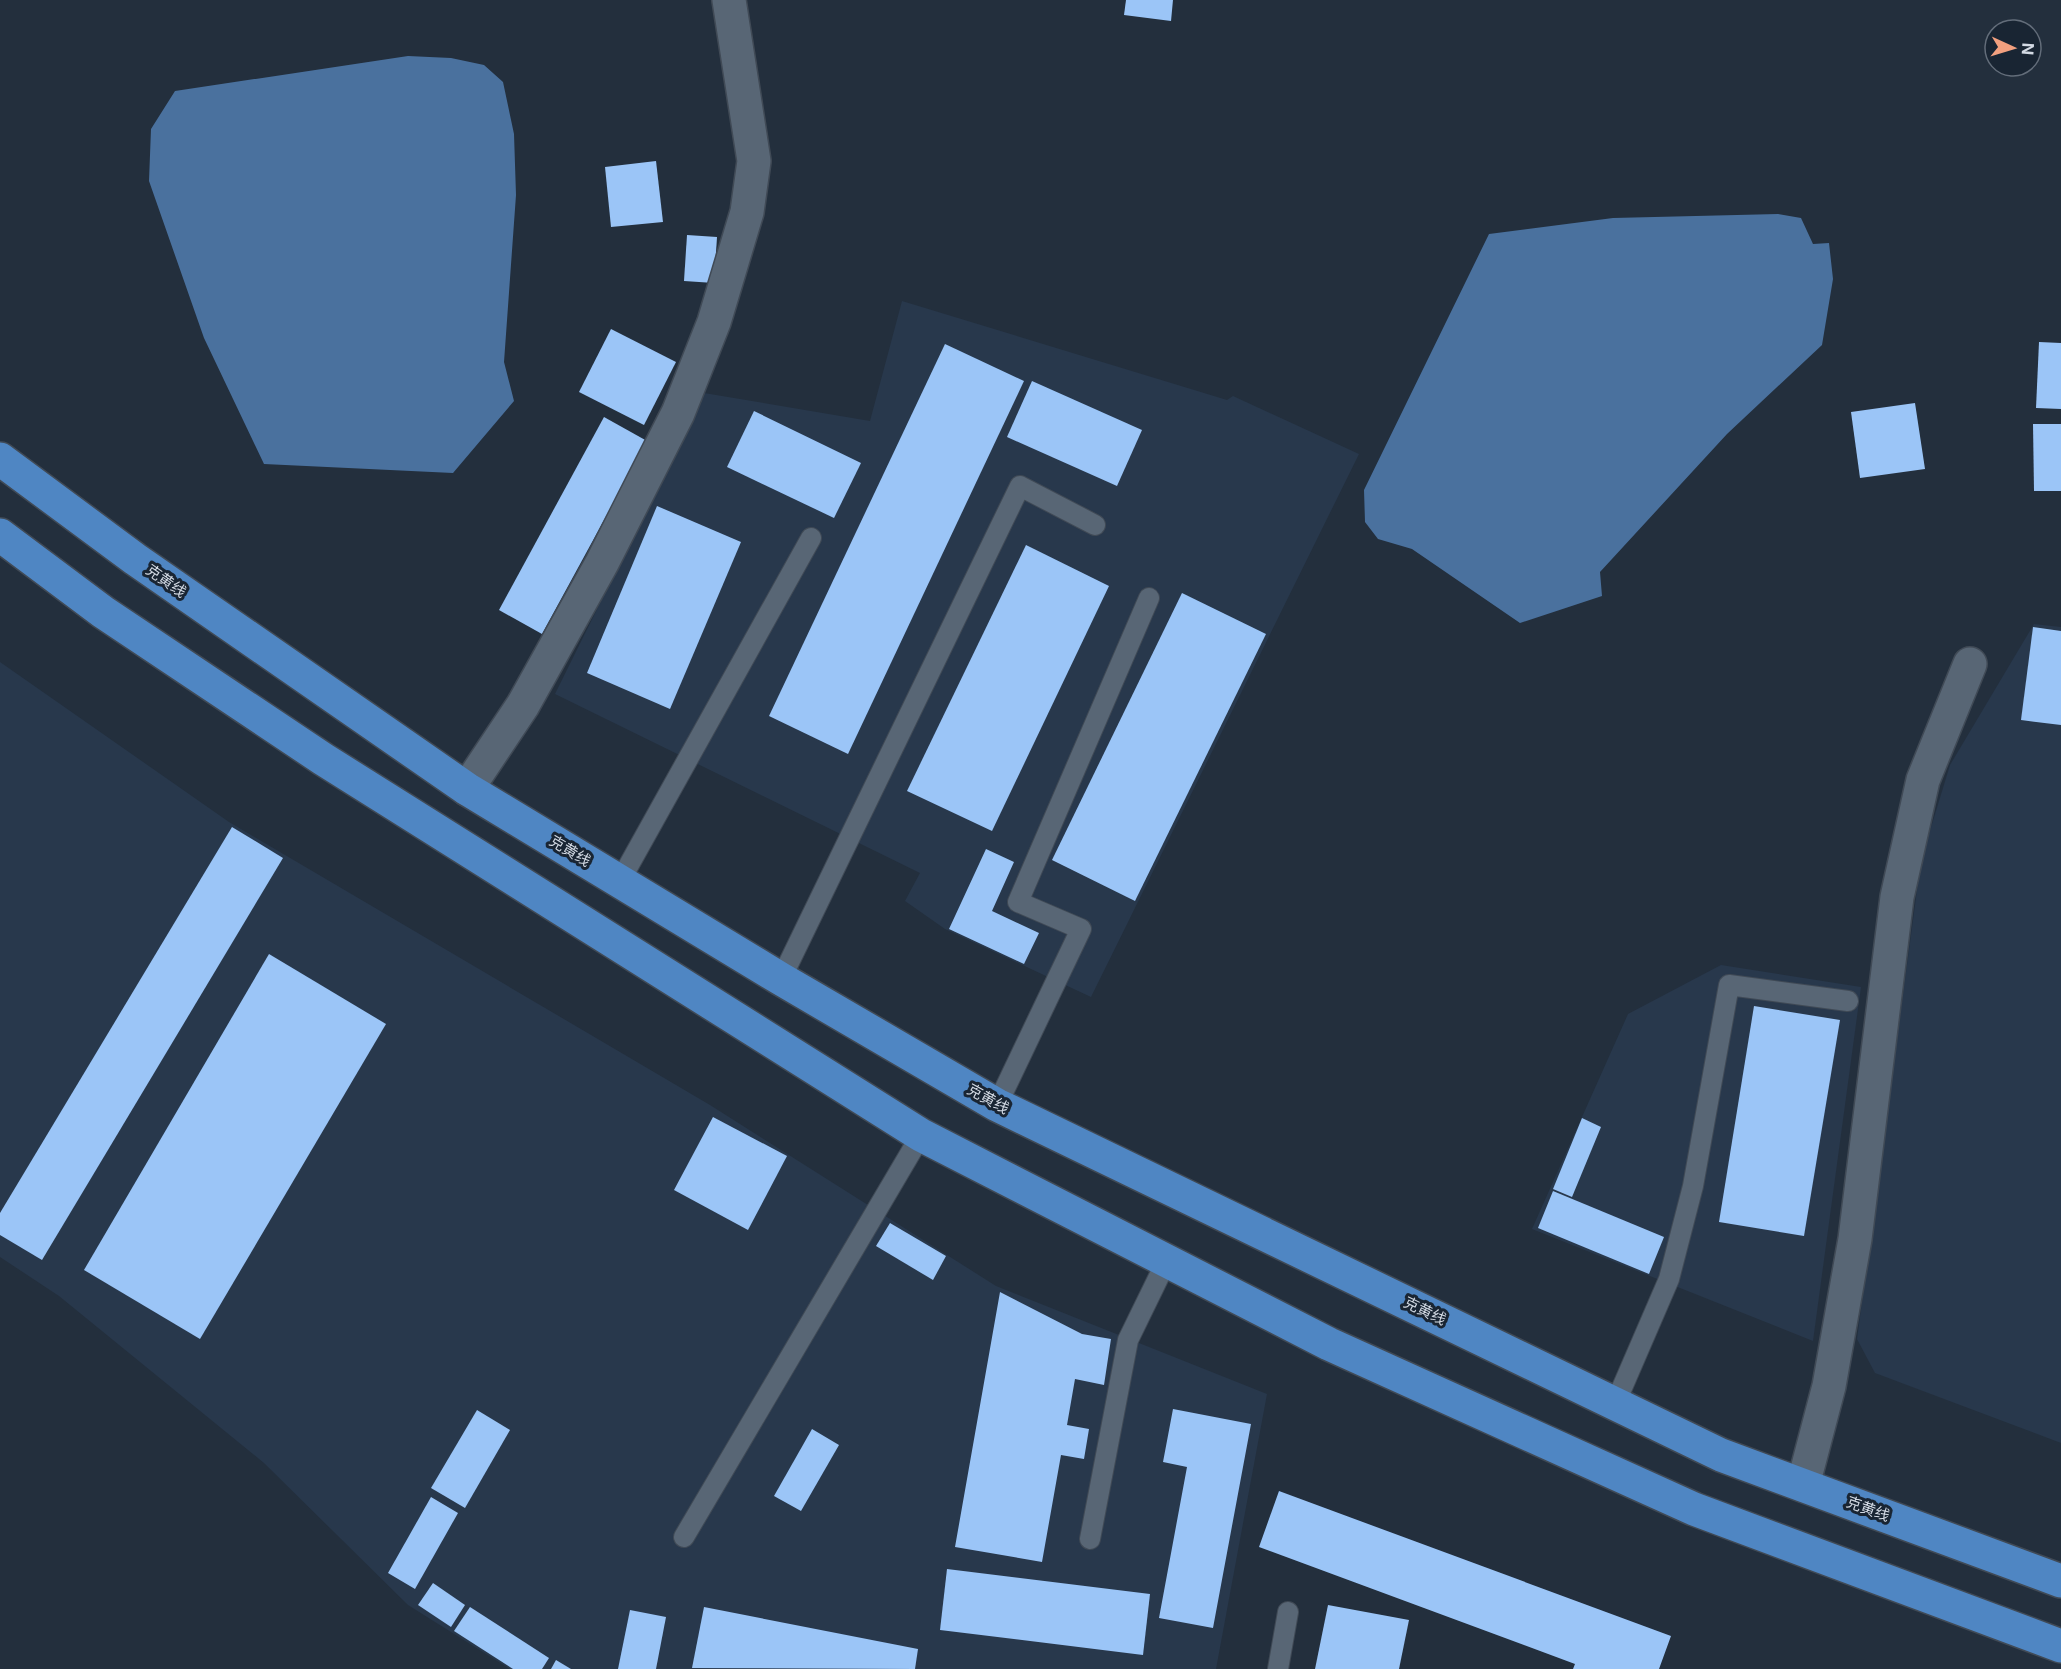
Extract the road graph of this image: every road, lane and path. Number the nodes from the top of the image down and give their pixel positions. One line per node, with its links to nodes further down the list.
1 (729, 0): 8 (street)
2 (0, 459): 8 (highway, 克黄线)
3 (1095, 525): 10 (lane)
4 (0, 535): 13 (highway)
5 (812, 538): 9 (lane)
6 (1149, 598): 12 (lane)
7 (1970, 664): 16 (street)
8 (467, 789): 9 (highway, 克黄线)
9 (620, 881): 10 (highway, 克黄线)
10 (781, 979): 12 (highway, 克黄线)
11 (1848, 1001): 15 (lane)
12 (997, 1105): 15 (highway, 克黄线)
13 (921, 1135): 14 (highway); 17 (lane)
14 (1167, 1260): 18 (lane); 21 (highway)
15 (1616, 1404): 16 (highway, 克黄线)
16 (1803, 1485): 19 (highway, 克黄线)
17 (684, 1537)
18 (1090, 1539)
19 (2061, 1581)
20 (1288, 1612): 22 (lane)
21 (2061, 1646)
22 (1278, 1669)

